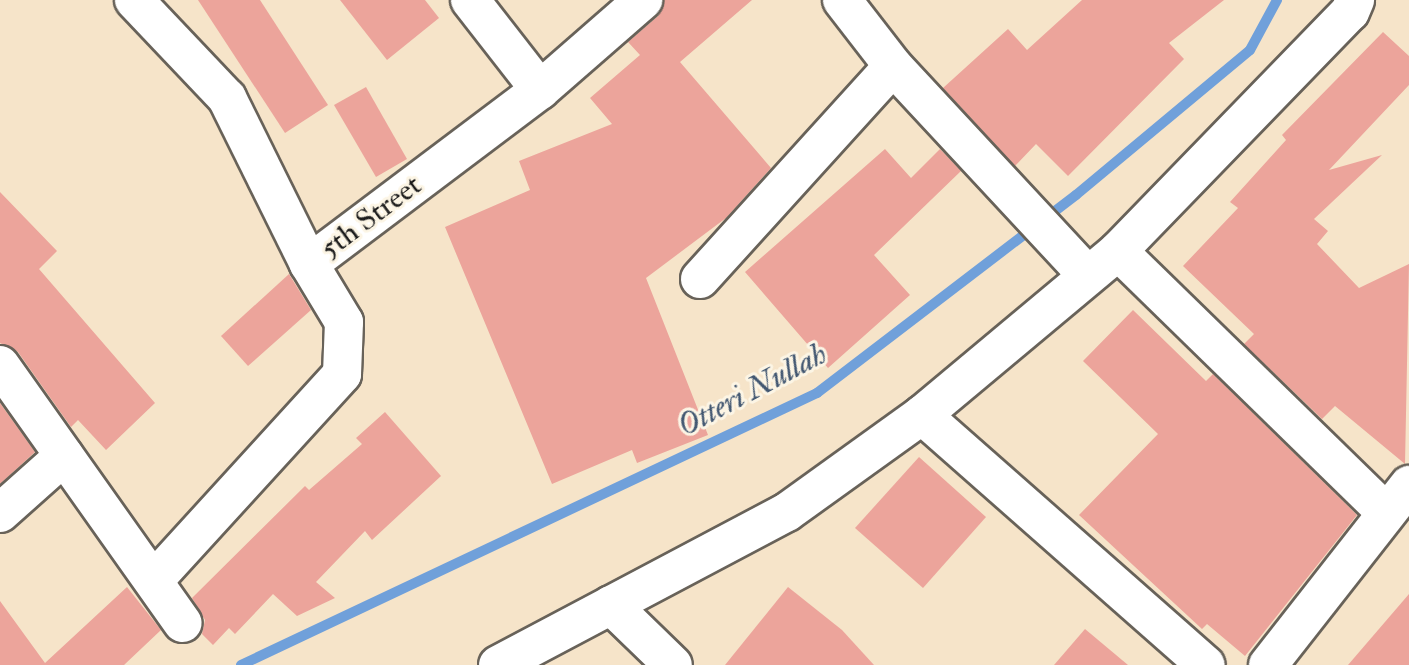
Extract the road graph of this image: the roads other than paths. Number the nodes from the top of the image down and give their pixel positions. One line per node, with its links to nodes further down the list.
1 (134, 0): 10 (street)
2 (470, 0): 7 (street)
3 (643, 0): 7 (street, 5th Street)
4 (842, 0): 6 (street)
5 (1355, 0): 8 (street)
6 (893, 66): 9 (street); 11 (street)
7 (540, 90): 10 (street, 5th Street)
8 (1118, 251): 9 (street); 15 (street)
9 (1075, 263): 13 (street)
10 (309, 264): 17 (street, 5th Street)
11 (700, 279)
12 (0, 365): 14 (street)
13 (922, 415): 18 (street); 22 (street)
14 (64, 456): 16 (street); 17 (street)
15 (1396, 497): 23 (street)
16 (0, 513)
17 (156, 578): 19 (street)
18 (611, 605): 20 (street); 21 (street)
19 (183, 623)
20 (498, 665)
21 (673, 665)
22 (1206, 665)
23 (1268, 665)

